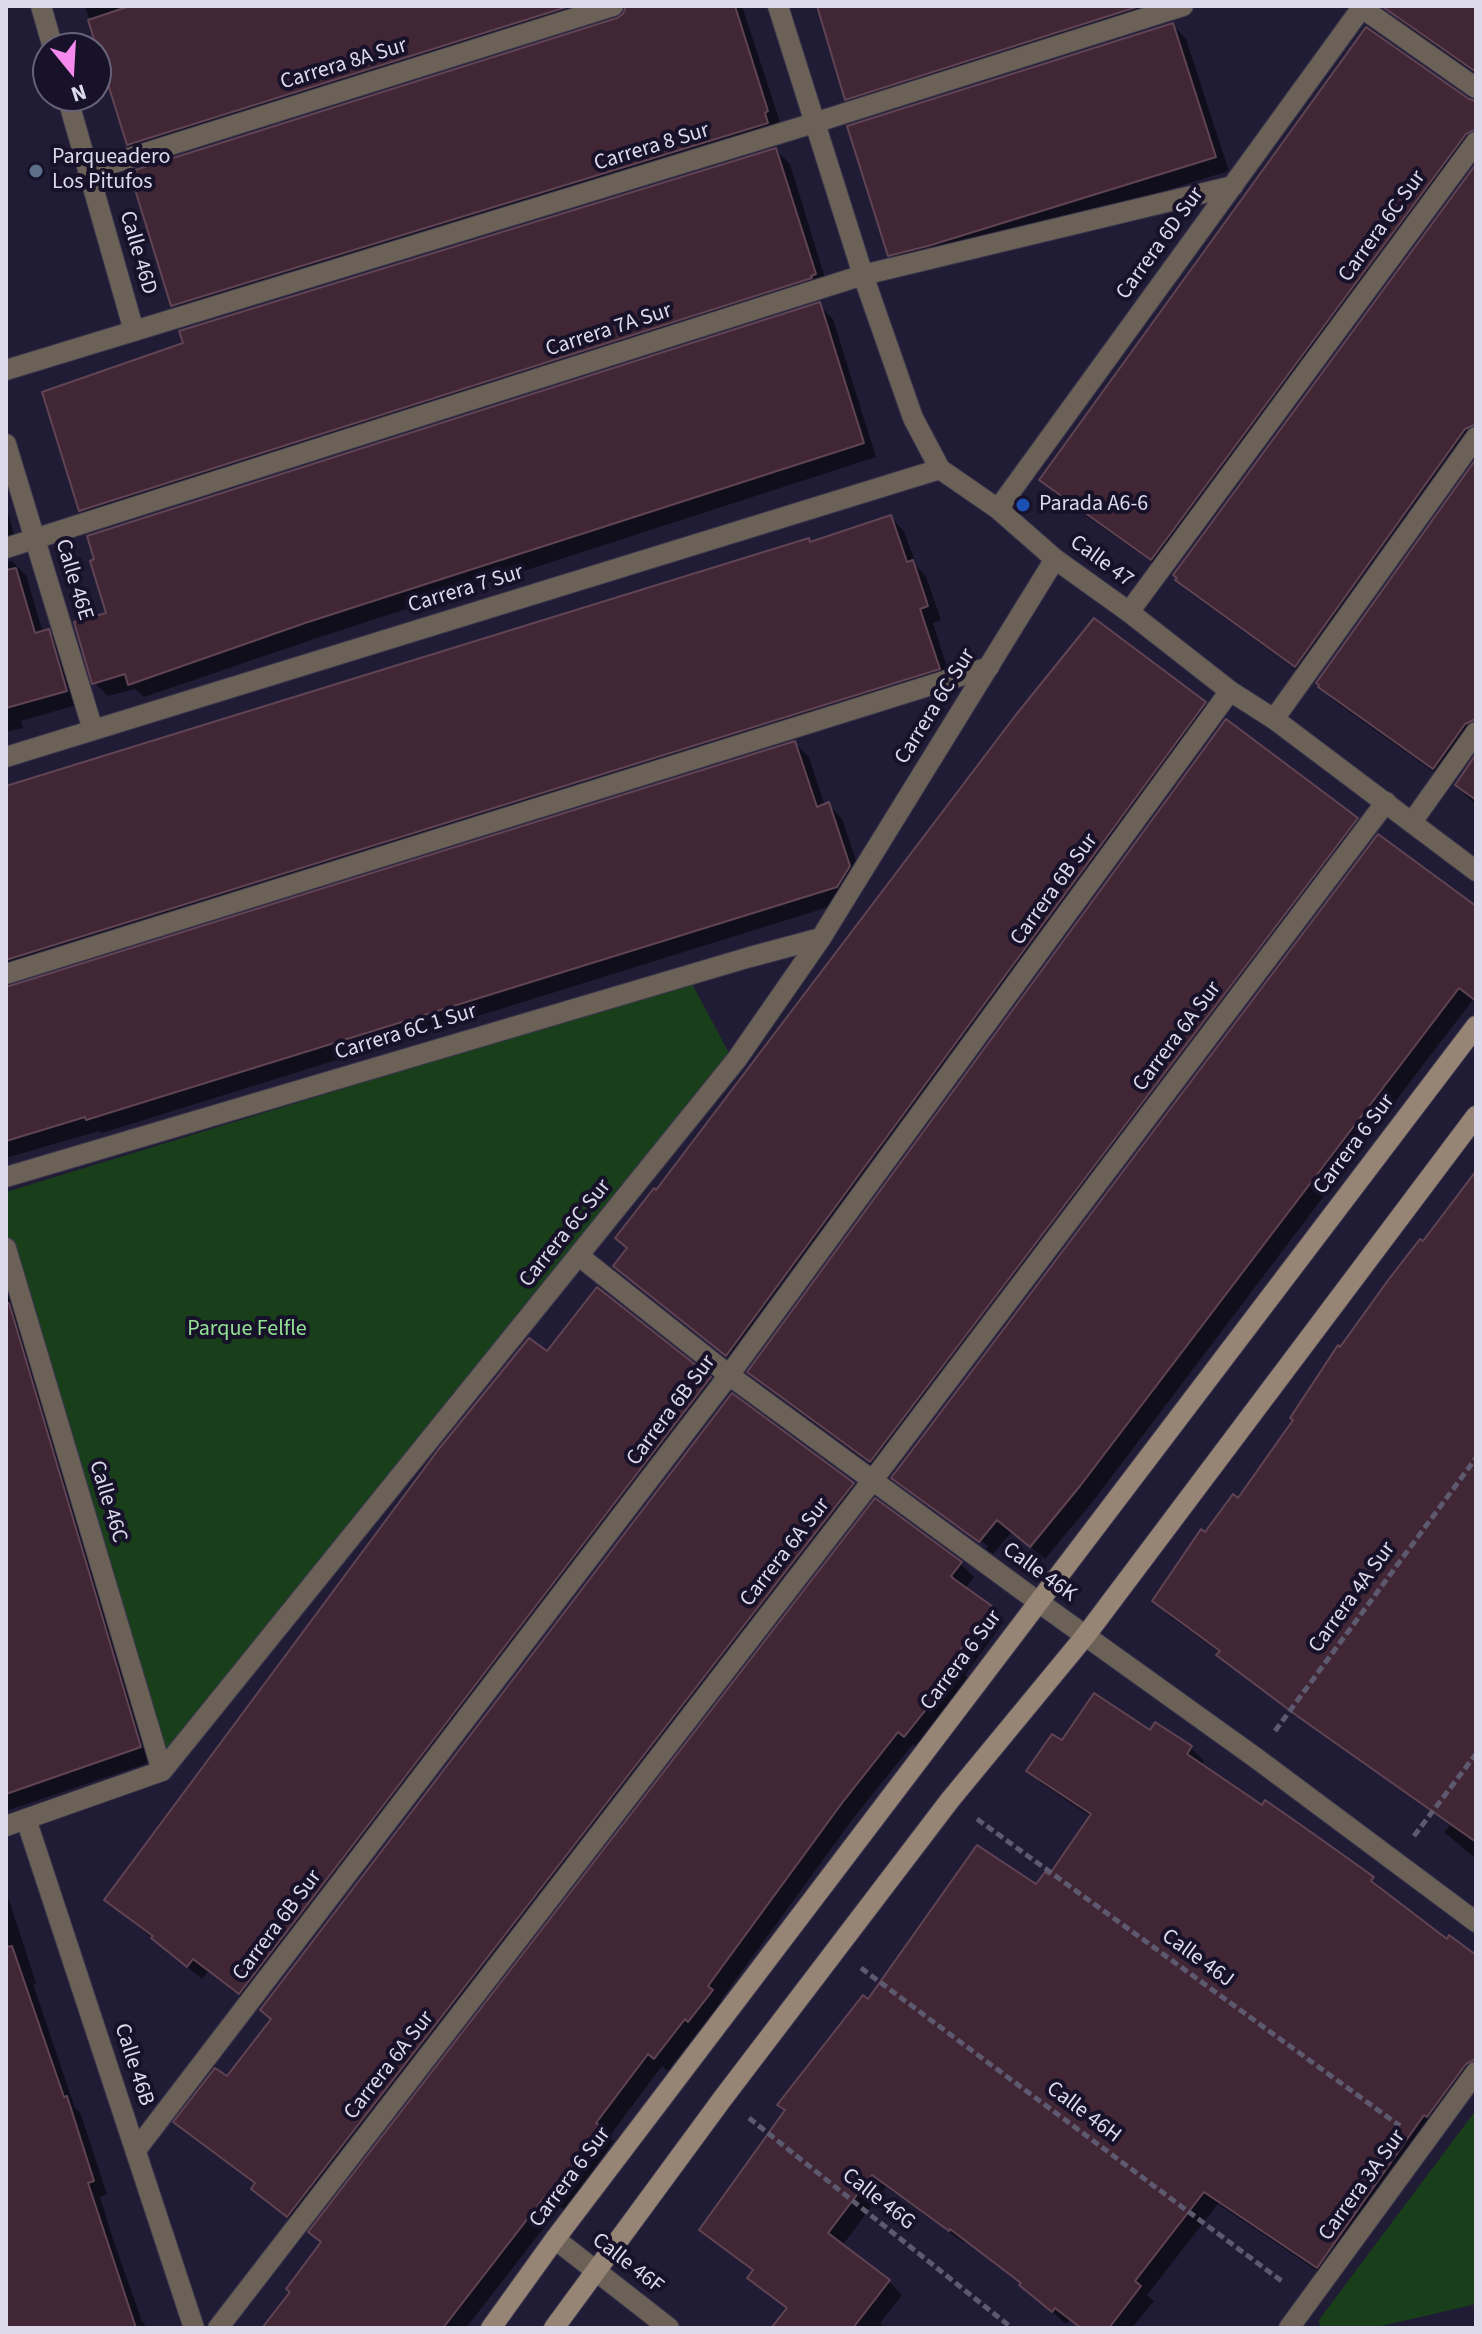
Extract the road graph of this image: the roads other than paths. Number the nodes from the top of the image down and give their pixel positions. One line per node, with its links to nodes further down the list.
1 (41, 6): 6 (street)
2 (613, 6): 11 (street, Carrera 8A Sur)
3 (778, 6): 9 (street, Calle 47)
4 (1183, 6): 9 (street, Carrera 8 Sur)
5 (1363, 7): 7 (street); 12 (street, Carrera 6D Sur)
6 (48, 32)
7 (1476, 88)
8 (71, 112): 11 (street, Calle 46D)
9 (814, 123): 13 (street, Calle 47); 14 (street, Carrera 8 Sur)
10 (1476, 142): 23 (street, Carrera 6C Sur)
11 (88, 171): 14 (street, Calle 46D)
12 (1233, 186): 13 (street, Carrera 7A Sur); 19 (street, Carrera 6D Sur)
13 (863, 275): 18 (street, Calle 47); 20 (street, Carrera 7A Sur)
14 (134, 331): 15 (street, Carrera 8 Sur)
15 (6, 370)
16 (1476, 437): 26 (street)
17 (6, 444): 20 (street, Calle 46E)
18 (940, 469): 19 (street, Calle 47); 27 (street, Carrera 7 Sur)
19 (998, 509): 22 (street, Calle 47)
20 (35, 539): 21 (street, Carrera 7A Sur); 27 (street, Calle 46E)
21 (6, 548)
22 (1055, 559): 23 (street, Calle 47); 24 (street, Carrera 6C Sur)
23 (1129, 612): 25 (street, Calle 47)
24 (989, 667): 33 (street, Carrera 6C Sur); 34 (street)
25 (1230, 691): 26 (street, Calle 47); 40 (street, Carrera 6B Sur)
26 (1274, 719): 30 (street, Calle 47)
27 (93, 730): 29 (street, Carrera 7 Sur)
28 (1476, 732): 31 (street)
29 (6, 757)
30 (1386, 802): 31 (street, Calle 47); 41 (street, Carrera 6A Sur)
31 (1412, 822): 32 (street, Calle 47)
32 (1476, 871)
33 (821, 938): 37 (street, Carrera 6C 1 Sur); 39 (street, Carrera 6C Sur)
34 (6, 974)
35 (1476, 1026): 42 (street, Carrera 6 Sur)
36 (1476, 1116): 43 (street)
37 (6, 1177)
38 (6, 1248): 44 (street, Calle 46C)
39 (579, 1256): 40 (street, Calle 46K); 44 (street, Carrera 6C Sur)
40 (729, 1375): 41 (street, Calle 46K); 48 (street, Carrera 6B Sur)
41 (872, 1481): 42 (street, Calle 46K); 52 (street, Carrera 6A Sur)
42 (1037, 1601): 43 (street, Calle 46K); 49 (street, Carrera 6 Sur)
43 (1086, 1635): 46 (street, Calle 46K); 50 (street)
44 (162, 1771): 45 (street)
45 (16, 1822): 48 (street, Calle 46B)
46 (1476, 1922)
47 (1476, 2072): 56 (street, Carrera 3A Sur)
48 (136, 2150): 51 (street, Calle 46B)
49 (555, 2239): 50 (street, Calle 46F); 53 (street, Carrera 6 Sur)
50 (594, 2270): 54 (street); 55 (street, Calle 46F)
51 (194, 2328)
52 (218, 2328)
53 (491, 2328)
54 (554, 2328)
55 (669, 2328)
56 (1289, 2328)

